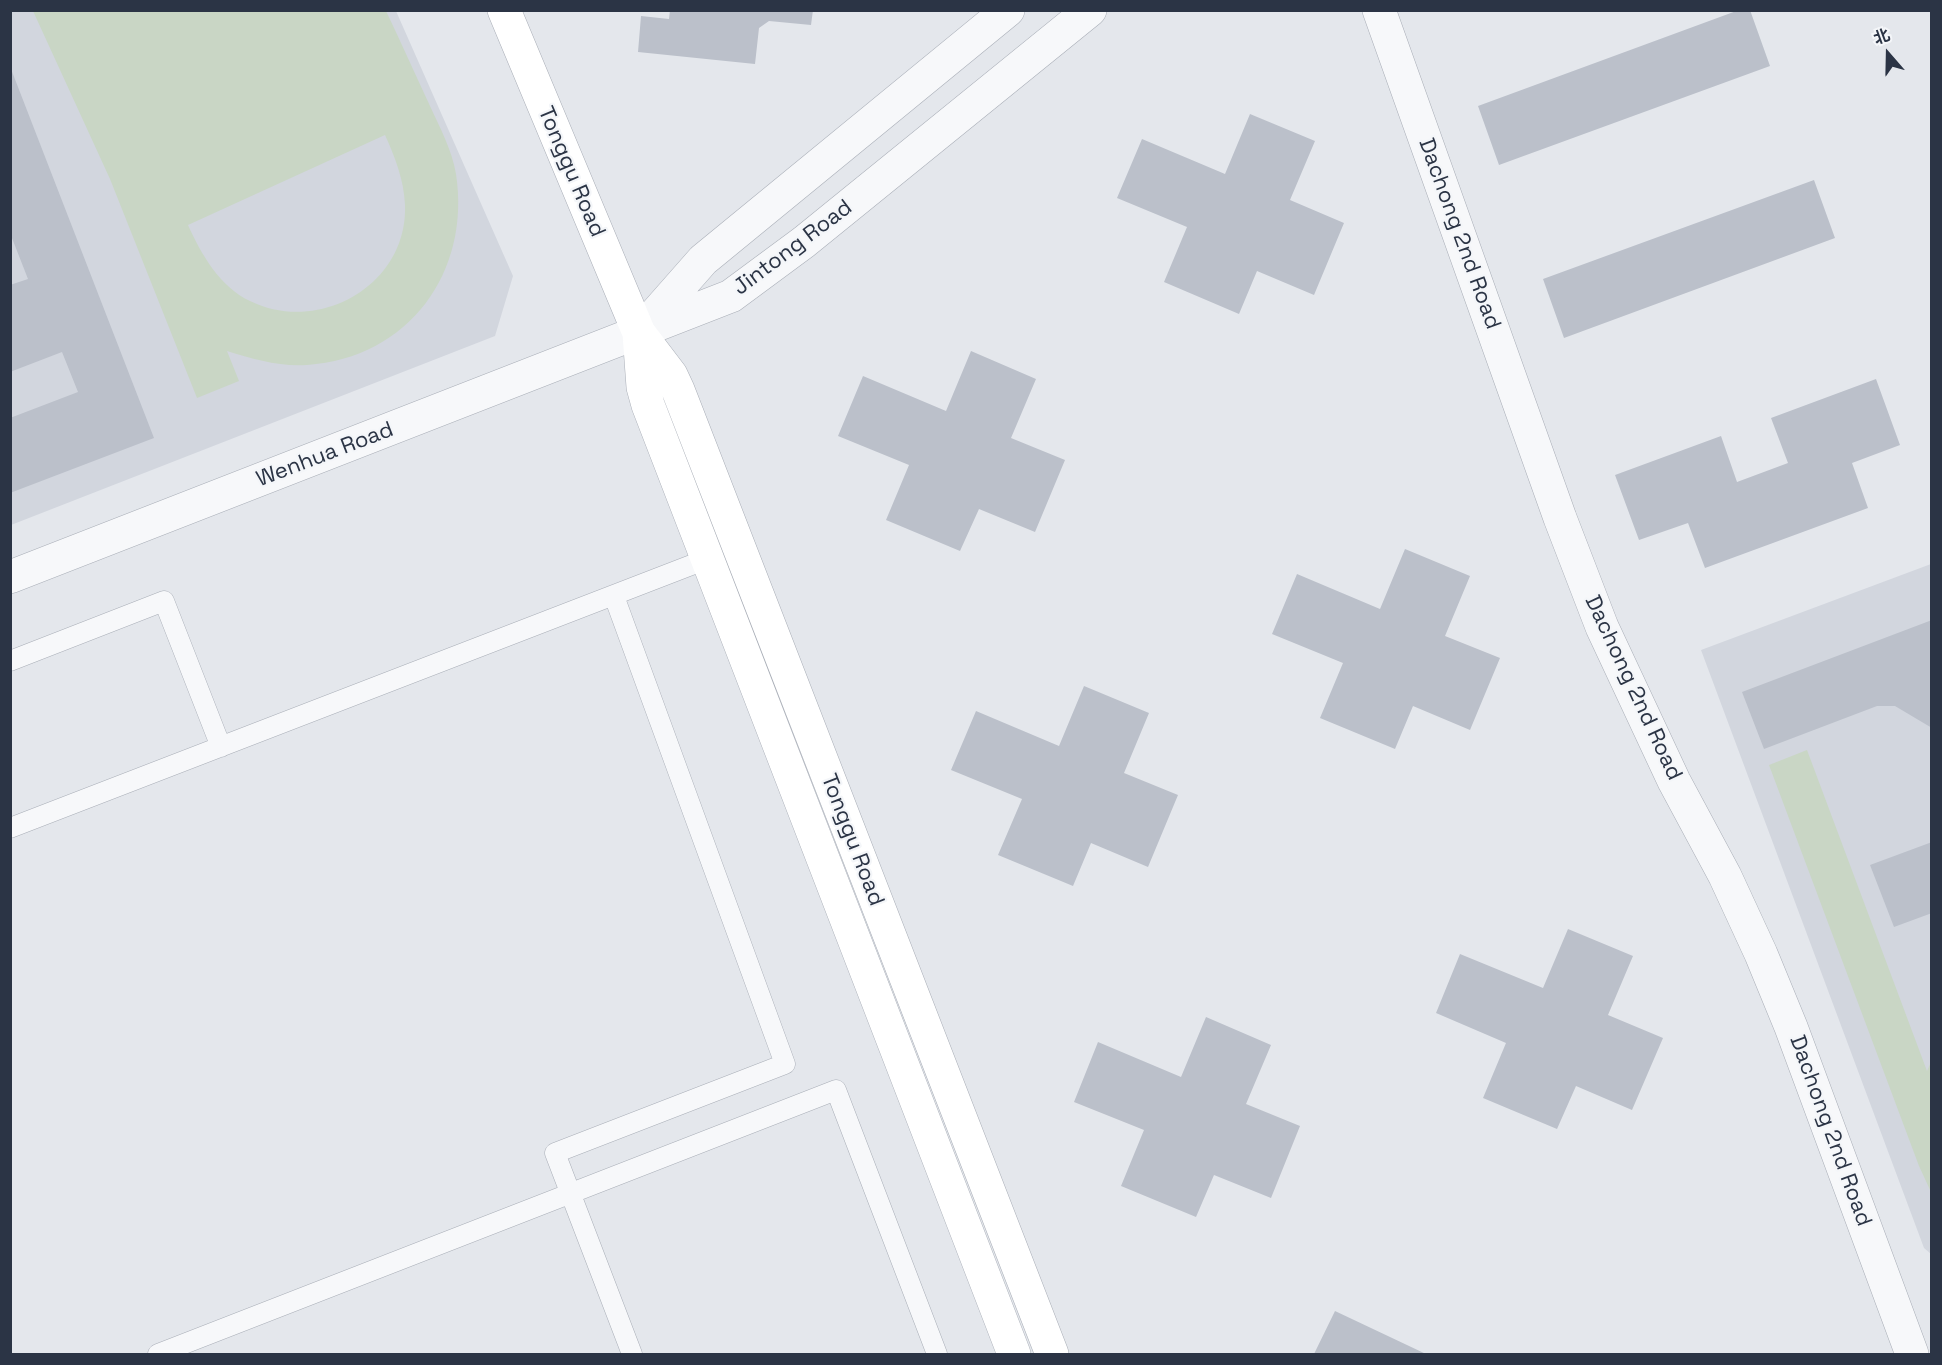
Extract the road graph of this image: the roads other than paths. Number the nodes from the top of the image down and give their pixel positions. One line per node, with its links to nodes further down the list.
1 (504, 10): 5 (main road, Tonggu Road)
2 (1008, 10): 5 (street, Jintong Road)
3 (1090, 10): 5 (street, Jintong Road)
4 (1379, 10): 18 (street, Dachong 2nd Road)
5 (639, 333): 6 (main road, Tonggu Road); 7 (street, Wenhua Road); 17 (main road, Tonggu Road)
6 (707, 559): 8 (lane); 16 (main road, Tonggu Road)
7 (10, 577)
8 (614, 596): 10 (lane); 12 (lane)
9 (10, 661): 10 (lane)
10 (221, 747): 11 (lane)
11 (10, 828)
12 (571, 1193): 13 (lane); 14 (lane); 15 (lane)
13 (158, 1354)
14 (632, 1354)
15 (937, 1354)
16 (1014, 1354)
17 (1052, 1354)
18 (1912, 1354)

